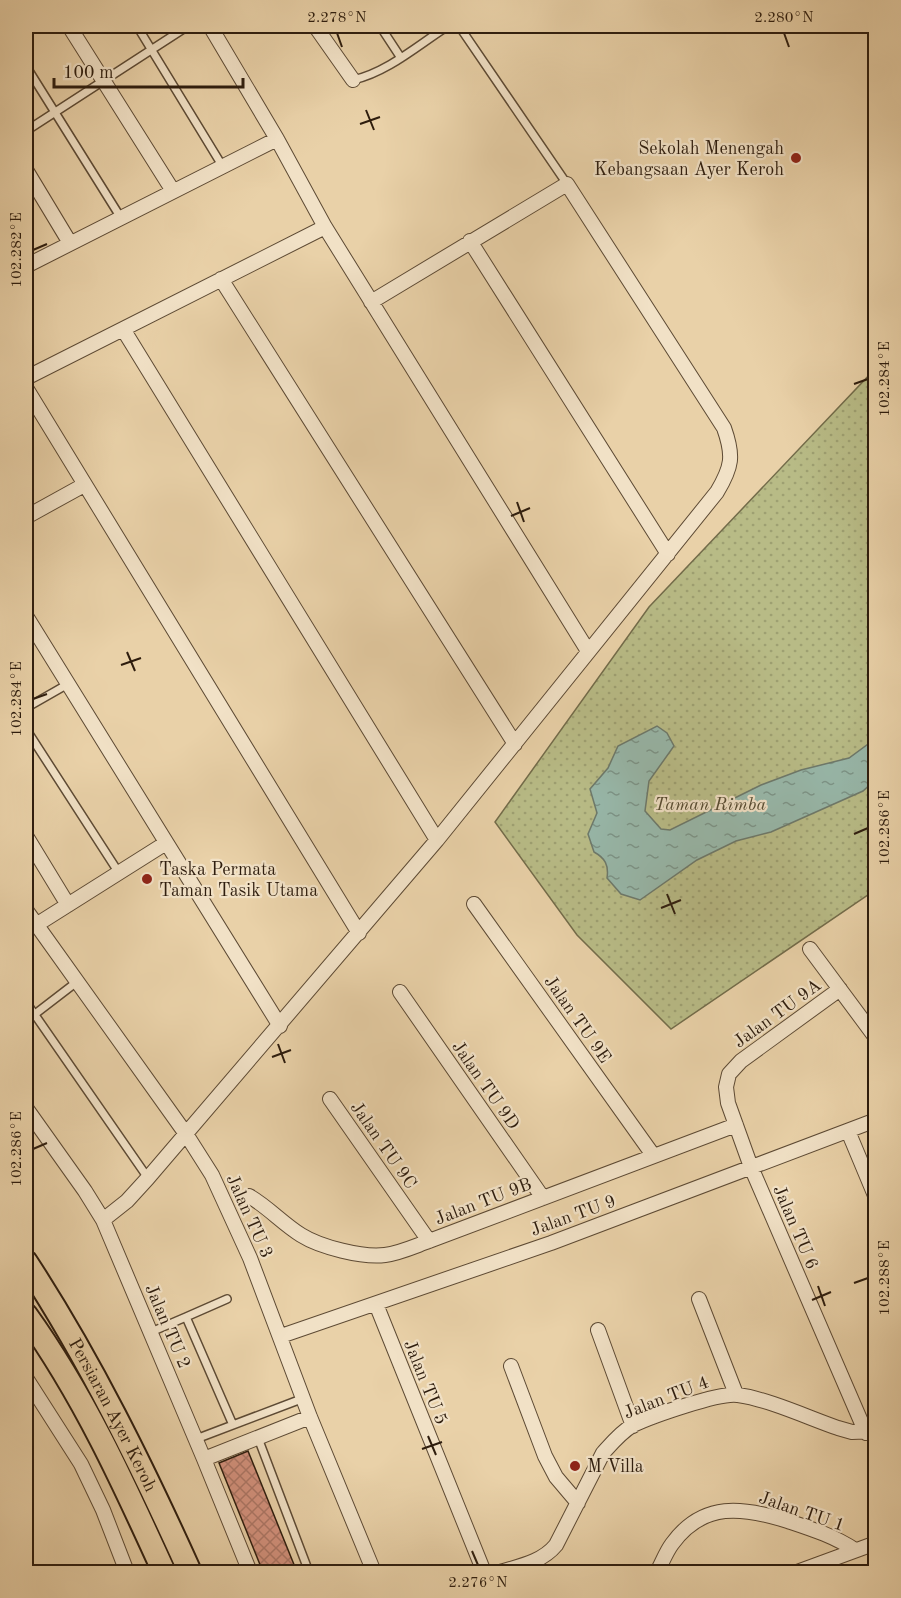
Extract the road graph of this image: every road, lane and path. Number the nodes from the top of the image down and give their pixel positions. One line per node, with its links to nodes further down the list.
1 (69, 26): 12 (street)
2 (137, 26): 9 (lane)
3 (188, 26): 9 (lane)
4 (210, 26): 16 (street)
5 (315, 26): 13 (street)
6 (380, 26): 10 (lane)
7 (448, 26): 10 (lane)
8 (459, 26): 19 (lane)
9 (152, 49): 12 (lane); 17 (lane)
10 (401, 58): 13 (lane)
11 (26, 66): 14 (lane)
12 (104, 80): 14 (lane); 20 (street)
13 (352, 80)
14 (56, 111): 15 (lane); 21 (lane)
15 (26, 131)
16 (277, 139): 17 (street); 22 (street)
17 (223, 167): 20 (street)
18 (26, 170): 24 (street)
19 (567, 184): 23 (street); 33 (street)
20 (173, 191): 21 (street)
21 (121, 218): 24 (street)
22 (326, 227): 26 (street); 27 (street)
23 (471, 241): 27 (street); 33 (street)
24 (70, 243): 25 (street)
25 (26, 266)
26 (221, 279): 28 (street); 39 (street)
27 (371, 302): 35 (street)
28 (123, 329): 29 (street); 41 (street)
29 (26, 378)
30 (26, 388): 31 (street)
31 (84, 485): 32 (street); 48 (street)
32 (26, 517)
33 (668, 554): 35 (street)
34 (26, 616): 36 (street)
35 (588, 651): 39 (street)
36 (68, 684): 37 (lane); 42 (street)
37 (26, 708)
38 (26, 729): 43 (lane)
39 (514, 744): 41 (street)
40 (26, 836): 45 (street)
41 (437, 840): 48 (street)
42 (166, 843): 43 (street); 56 (street)
43 (119, 873): 45 (street)
44 (474, 904): 64 (street, Jalan TU 9E)
45 (68, 905): 47 (street)
46 (26, 910): 47 (street, Jalan TU 3)
47 (36, 925): 50 (street, Jalan TU 3)
48 (359, 933): 56 (street)
49 (810, 949): 51 (street, Jalan TU 9A)
50 (78, 981): 54 (lane); 63 (street, Jalan TU 3)
51 (840, 989): 57 (street, Jalan TU 9A); 61 (street, Jalan TU 9A)
52 (400, 992): 68 (street, Jalan TU 9D)
53 (26, 1002): 54 (lane)
54 (34, 1014): 55 (lane); 66 (lane)
55 (26, 1021)
56 (280, 1026): 63 (street)
57 (876, 1038)
58 (330, 1099): 71 (street, Jalan TU 9C)
59 (26, 1108): 70 (street, Jalan TU 2)
60 (876, 1120): 62 (street, Jalan TU 9)
61 (736, 1125): 64 (street, Jalan TU 9B); 65 (street, Jalan TU 9A)
62 (848, 1131): 65 (street, Jalan TU 9); 69 (street)
63 (186, 1134): 66 (street); 80 (street, Jalan TU 3)
64 (653, 1155): 68 (street, Jalan TU 9B)
65 (751, 1167): 75 (street, Jalan TU 9); 88 (street, Jalan TU 6)
66 (148, 1178): 70 (street)
67 (249, 1196): 71 (street, Jalan TU 9B)
68 (543, 1198): 71 (street, Jalan TU 9B)
69 (876, 1198)
70 (103, 1220): 79 (street, Jalan TU 2)
71 (429, 1241)
72 (26, 1262): 97 (main road, Persiaran Ayer Keroh)
73 (227, 1299): 77 (lane)
74 (699, 1299): 83 (street)
75 (376, 1304): 80 (street, Jalan TU 9); 101 (street, Jalan TU 5)
76 (26, 1315): 96 (main road, Persiaran Ayer Keroh)
77 (186, 1317): 79 (lane); 86 (lane)
78 (598, 1330): 87 (street)
79 (151, 1332): 90 (street, Jalan TU 2)
80 (281, 1336): 84 (street, Jalan TU 3)
81 (512, 1366): 92 (street)
82 (26, 1378): 95 (street)
83 (736, 1394): 87 (street, Jalan TU 4); 88 (street, Jalan TU 4)
84 (304, 1398): 85 (street, Jalan TU 3); 86 (lane)
85 (310, 1417): 89 (street); 100 (street, Jalan TU 3)
86 (233, 1425): 90 (lane)
87 (633, 1426): 92 (street, Jalan TU 4)
88 (871, 1432)
89 (258, 1438): 91 (street); 99 (lane)
90 (196, 1439): 91 (street, Jalan TU 2)
91 (204, 1459): 98 (street, Jalan TU 2)
92 (578, 1503): 102 (street, Jalan TU 4)
93 (876, 1544): 94 (street, Jalan TU 1)
94 (855, 1551): 103 (street, Jalan TU 1); 104 (street, Jalan TU 1)
95 (127, 1572)
96 (164, 1572)
97 (190, 1572)
98 (250, 1572)
99 (309, 1572)
100 (372, 1572)
101 (484, 1572)
102 (500, 1572)
103 (657, 1572)
104 (797, 1572)

